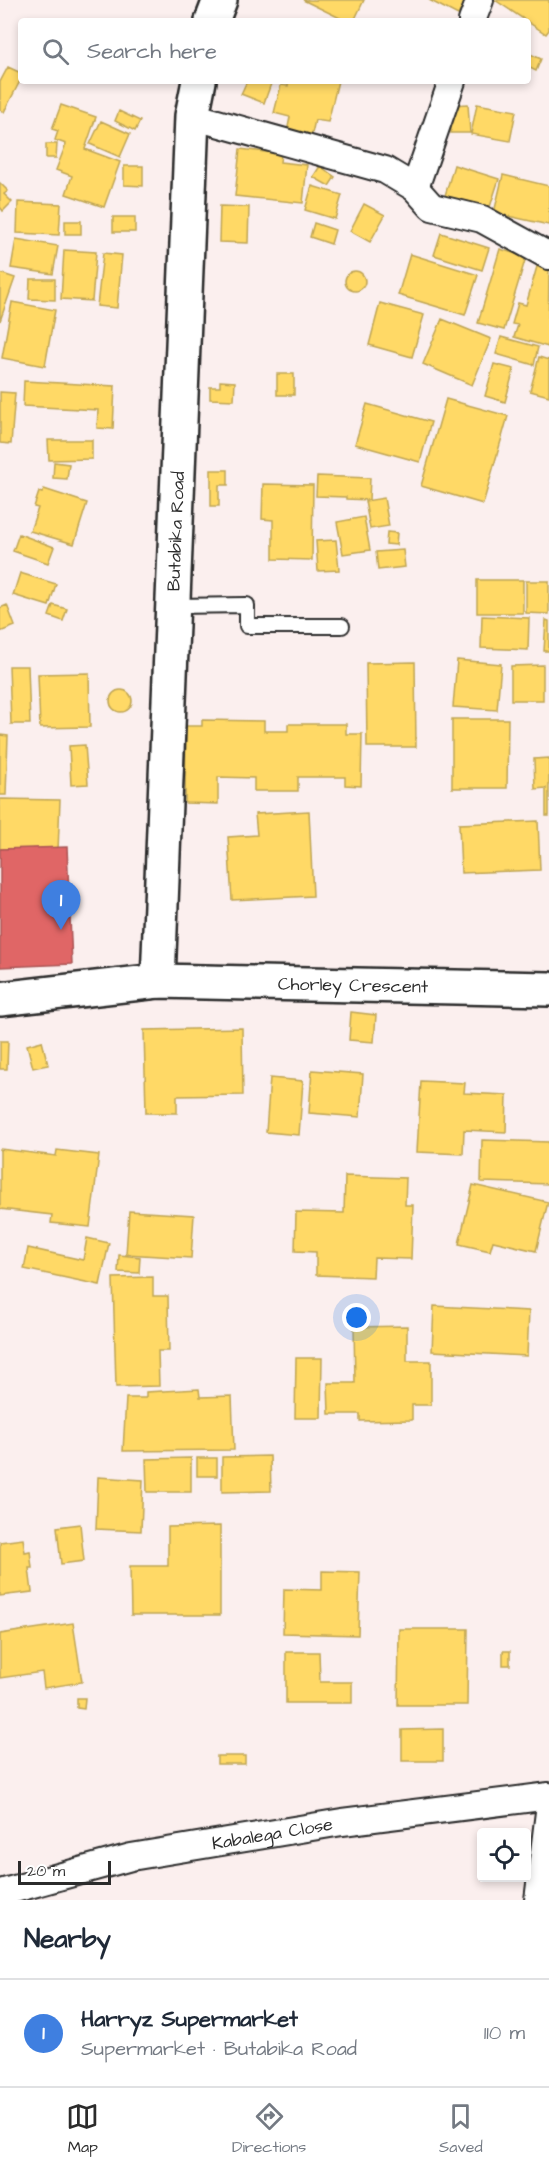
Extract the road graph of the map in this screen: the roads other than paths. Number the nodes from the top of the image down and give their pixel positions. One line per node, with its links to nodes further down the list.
1 (220, 0): 3 (main road)
2 (480, 0): 4 (street)
3 (213, 18)
4 (473, 18)
5 (198, 84): 7 (main road, Butabika Road)
6 (451, 84): 8 (street)
7 (192, 116): 8 (street); 10 (main road, Butabika Road)
8 (415, 188): 9 (street)
9 (549, 256)
10 (172, 606): 11 (lane); 12 (main road, Butabika Road)
11 (342, 626)
12 (158, 981): 13 (main road, Chorley Crescent); 14 (main road, Chorley Crescent)
13 (549, 989)
14 (0, 999)
15 (549, 1796): 17 (street, Kabalega Close)
16 (549, 1812): 18 (street)
17 (0, 1893)
18 (538, 1900)

